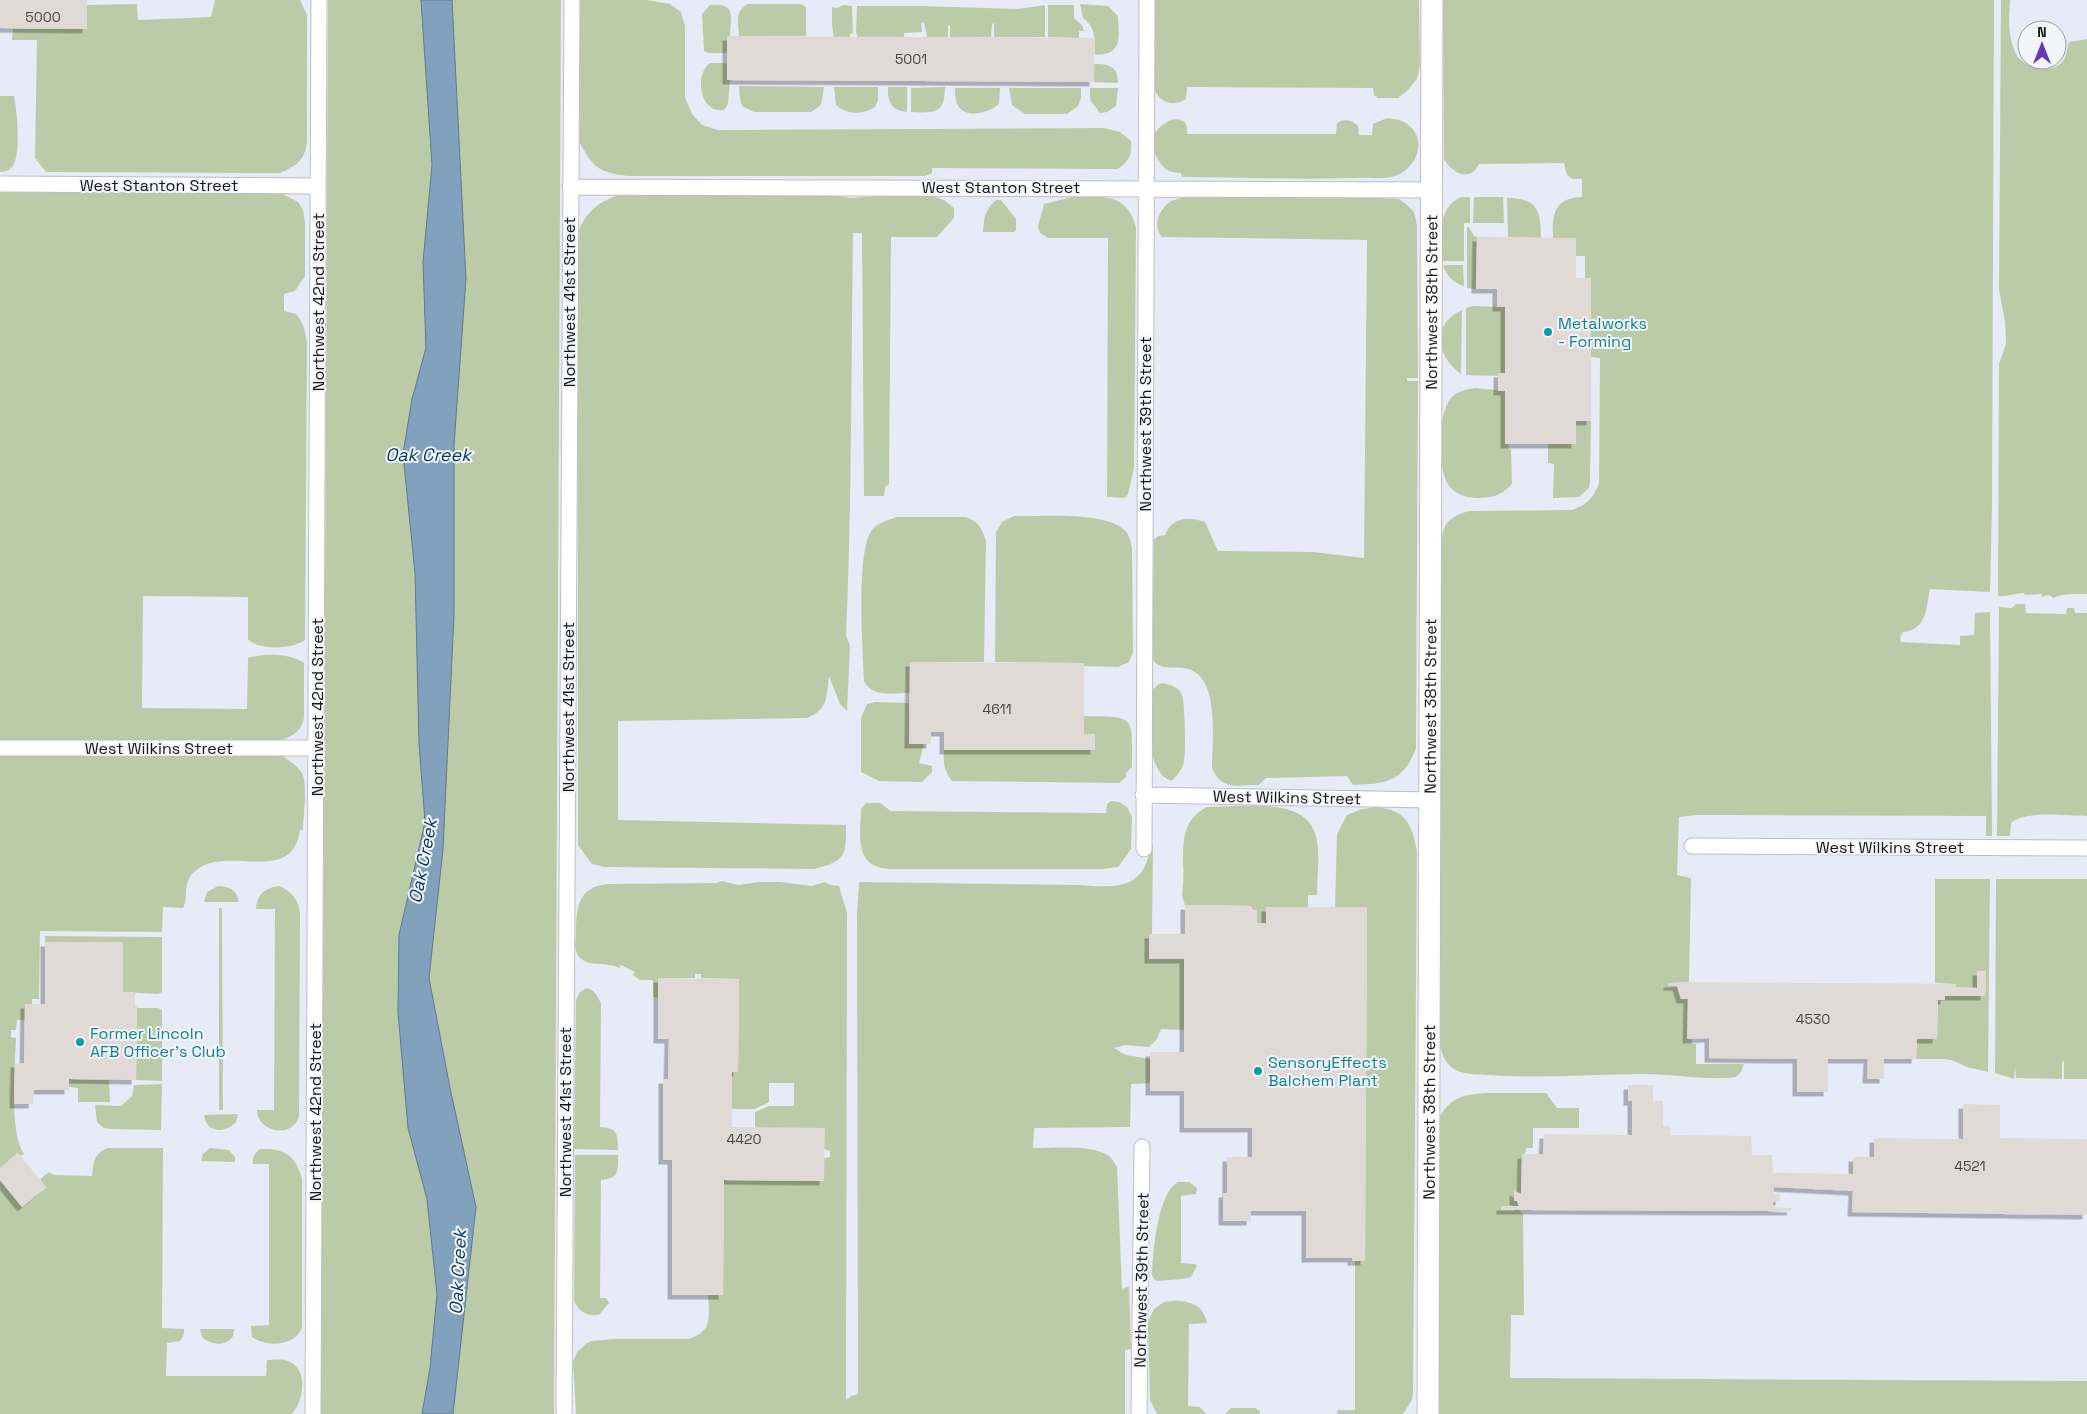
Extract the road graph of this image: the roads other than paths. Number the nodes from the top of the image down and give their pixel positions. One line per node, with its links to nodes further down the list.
1 (319, 0): 6 (street, Northwest 42nd Street)
2 (572, 0): 7 (street, Northwest 41st Street)
3 (1147, 0): 8 (street, Northwest 39th Street)
4 (1432, 0): 9 (main road, Northwest 38th Street)
5 (0, 184): 6 (street, West Stanton Street)
6 (318, 186): 11 (street, Northwest 42nd Street)
7 (570, 186): 8 (street, West Stanton Street); 19 (street, Northwest 41st Street)
8 (1147, 188): 9 (street, West Stanton Street); 12 (street, Northwest 39th Street)
9 (1433, 190): 13 (main road, Northwest 38th Street)
10 (0, 748): 11 (street, West Wilkins Street)
11 (317, 748): 18 (street, Northwest 42nd Street)
12 (1143, 795): 13 (street, West Wilkins Street); 15 (street, Northwest 39th Street)
13 (1430, 800): 21 (main road, Northwest 38th Street)
14 (1692, 846): 16 (street, West Wilkins Street)
15 (1144, 848)
16 (2087, 848)
17 (1142, 1147): 20 (street, Northwest 39th Street)
18 (313, 1414)
19 (564, 1414)
20 (1139, 1414)
21 (1428, 1414)

